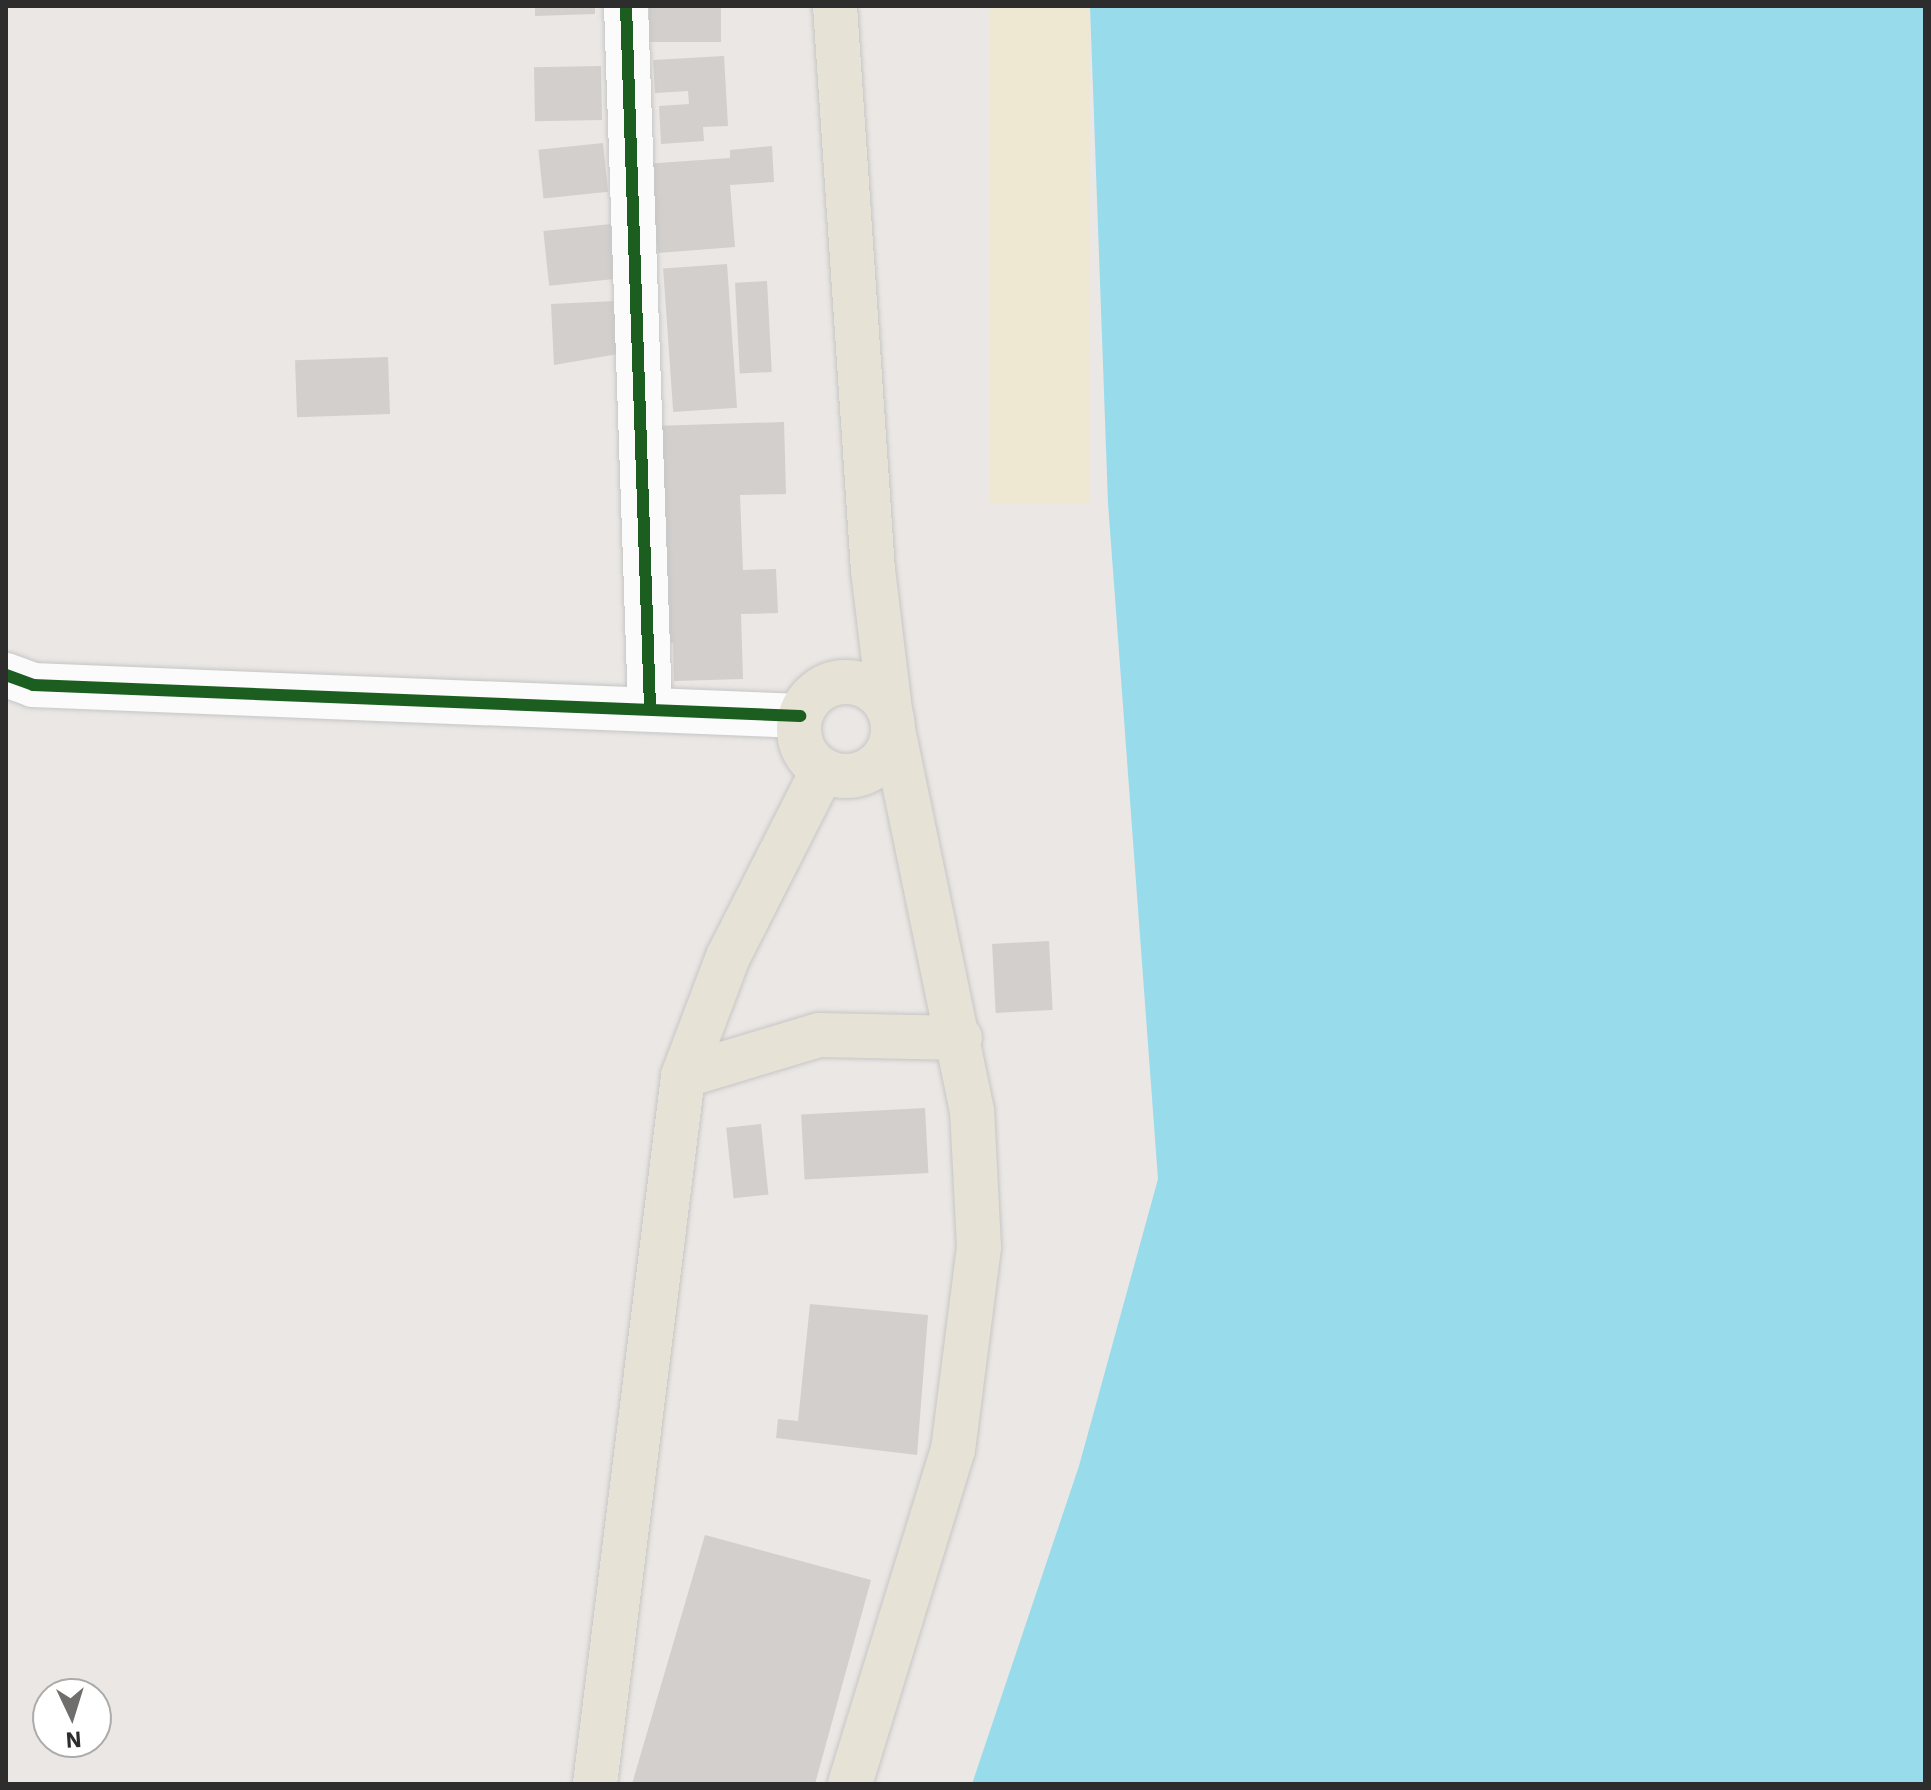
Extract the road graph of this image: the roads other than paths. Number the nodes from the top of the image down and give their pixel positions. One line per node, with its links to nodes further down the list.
1 (626, 6): 6 (street)
2 (835, 6): 3 (main road)
3 (873, 570): 5 (main road); 7 (main road)
4 (6, 675): 6 (street)
5 (813, 701): 6 (street); 7 (main road); 8 (main road)
6 (650, 709)
7 (892, 721): 8 (main road); 9 (main road)
8 (823, 770): 10 (main road)
9 (960, 1038): 10 (main road); 12 (main road)
10 (683, 1076): 11 (main road)
11 (595, 1784)
12 (850, 1784)

